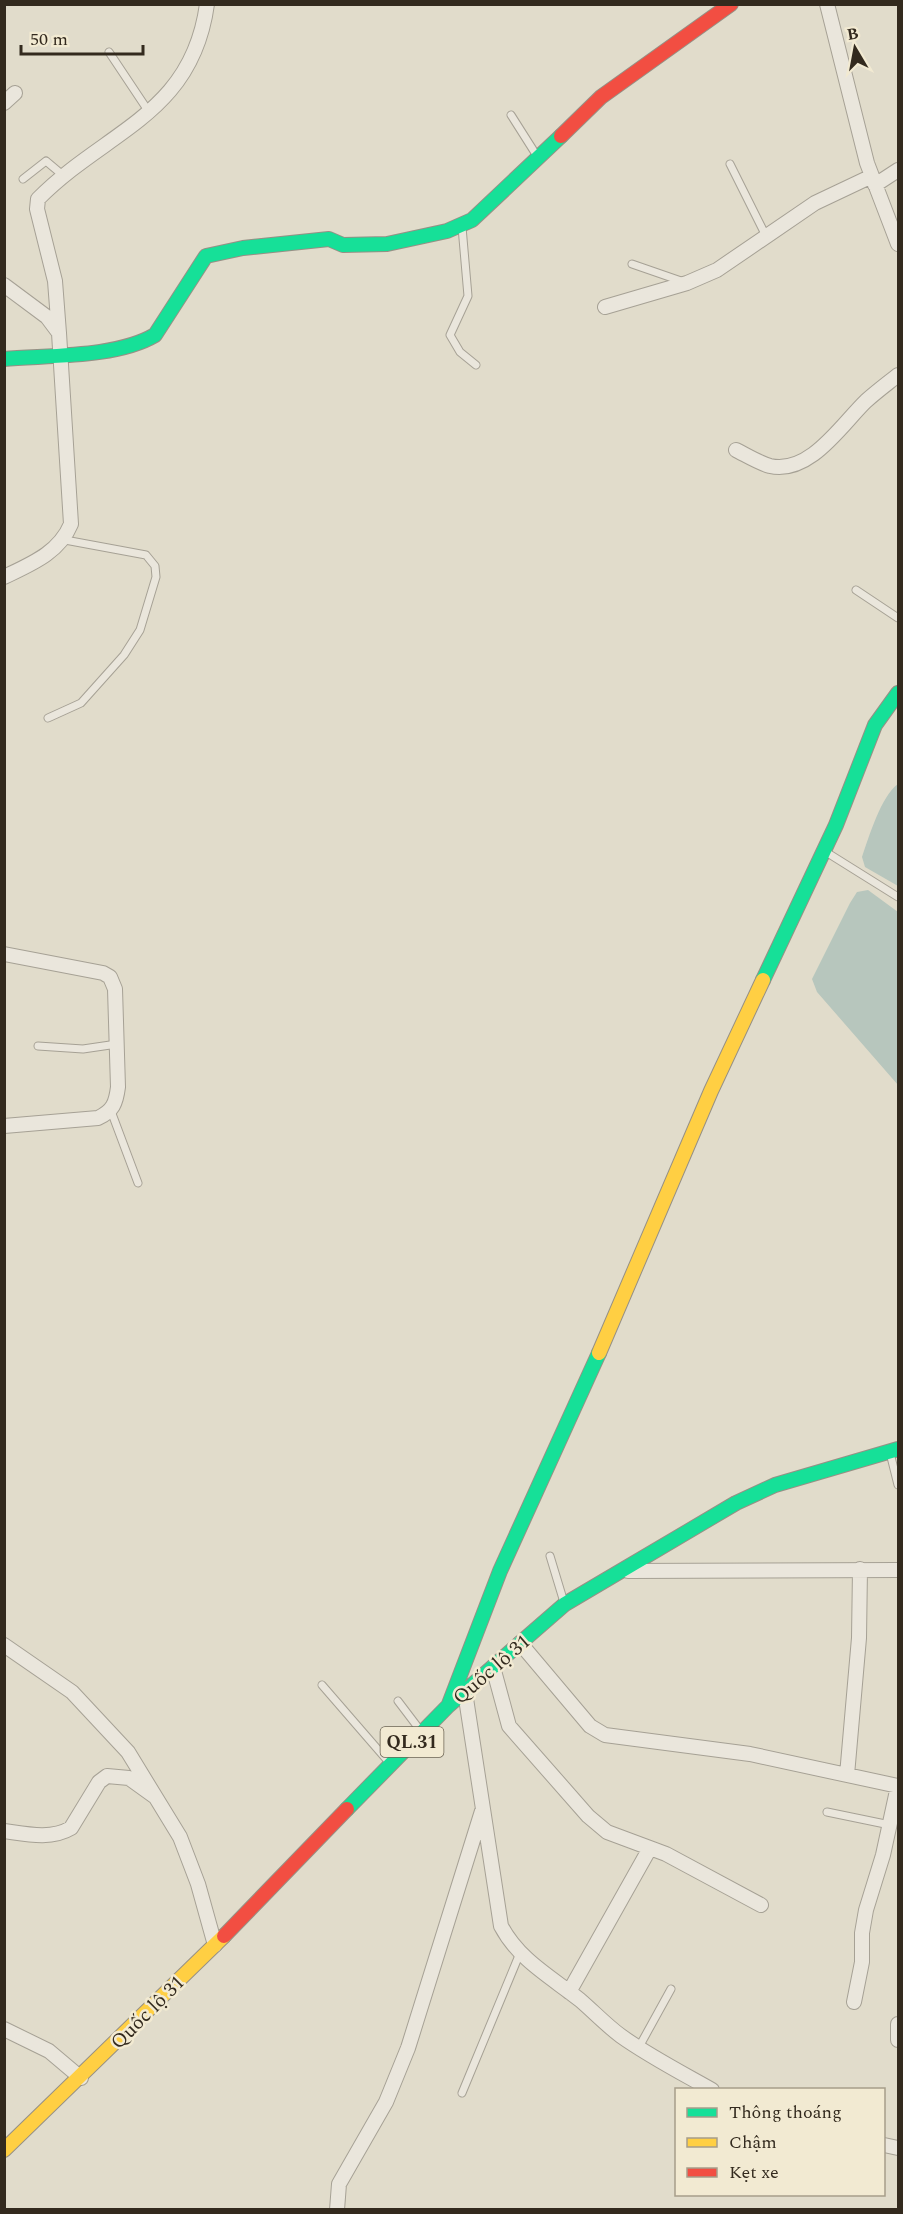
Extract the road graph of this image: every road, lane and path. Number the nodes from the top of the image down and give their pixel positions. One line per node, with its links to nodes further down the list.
1 (207, 4): 7 (street)
2 (731, 4): 9 (main road)
3 (827, 4): 14 (street)
4 (109, 52): 7 (lane)
5 (15, 93): 6 (street)
6 (4, 103)
7 (149, 112): 12 (street)
8 (511, 115): 9 (lane)
9 (538, 158): 15 (main road)
10 (730, 164): 16 (lane)
11 (898, 170): 14 (street)
12 (65, 177): 13 (lane); 22 (street)
13 (23, 179)
14 (873, 180): 16 (street); 17 (street)
15 (462, 225): 23 (main road); 25 (lane)
16 (766, 236): 19 (street)
17 (898, 244)
18 (632, 264): 19 (lane)
19 (687, 283): 21 (street)
20 (4, 285): 22 (street)
21 (605, 307)
22 (59, 333): 23 (street)
23 (61, 352): 24 (main road); 28 (street)
24 (4, 358)
25 (476, 365)
26 (898, 375): 27 (street)
27 (736, 450)
28 (64, 540): 29 (street); 33 (lane)
29 (4, 577)
30 (856, 590): 31 (lane)
31 (898, 618)
32 (898, 693): 34 (main road)
33 (48, 718)
34 (824, 850): 35 (lane); 55 (main road)
35 (898, 897)
36 (4, 954): 37 (street)
37 (117, 1044): 38 (lane); 39 (street)
38 (38, 1046)
39 (111, 1111): 40 (street); 41 (lane)
40 (4, 1126)
41 (138, 1183)
42 (894, 1450): 43 (lane); 47 (main road, Quốc lộ 31 / QL.31)
43 (898, 1485)
44 (550, 1556): 48 (lane)
45 (860, 1569): 46 (street); 47 (street); 58 (street)
46 (898, 1570)
47 (620, 1571): 48 (main road, Quốc lộ 31 / QL.31)
48 (565, 1604): 49 (main road, Quốc lộ 31 / QL.31)
49 (520, 1643): 51 (main road, Quốc lộ 31 / QL.31); 58 (street)
50 (4, 1645): 59 (street)
51 (493, 1667): 53 (main road, Quốc lộ 31 / QL.31); 64 (street)
52 (322, 1685): 57 (lane)
53 (465, 1692): 55 (main road, Quốc lộ 31 / QL.31); 60 (street)
54 (398, 1701): 56 (lane)
55 (448, 1707): 56 (main road, Quốc lộ 31 / QL.31)
56 (422, 1733): 57 (main road, Quốc lộ 31 / QL.31)
57 (390, 1764): 66 (main road, Quốc lộ 31 / QL.31)
58 (847, 1775): 62 (street)
59 (160, 1801): 63 (street); 66 (street)
60 (483, 1809): 67 (street); 79 (street)
61 (827, 1812): 62 (lane)
62 (890, 1825): 70 (street)
63 (4, 1831)
64 (650, 1848): 65 (street); 69 (street)
65 (762, 1905)
66 (215, 1945): 75 (main road, Quốc lộ 31 / QL.31)
67 (520, 1953): 69 (street); 77 (lane)
68 (671, 1989): 74 (lane)
69 (569, 1992): 74 (street)
70 (854, 2002)
71 (898, 2024): 73 (street)
72 (4, 2029): 75 (street)
73 (898, 2040)
74 (639, 2047): 76 (street)
75 (81, 2078): 78 (main road, Quốc lộ 31 / QL.31)
76 (709, 2088)
77 (462, 2093)
78 (4, 2150)
79 (337, 2210)

